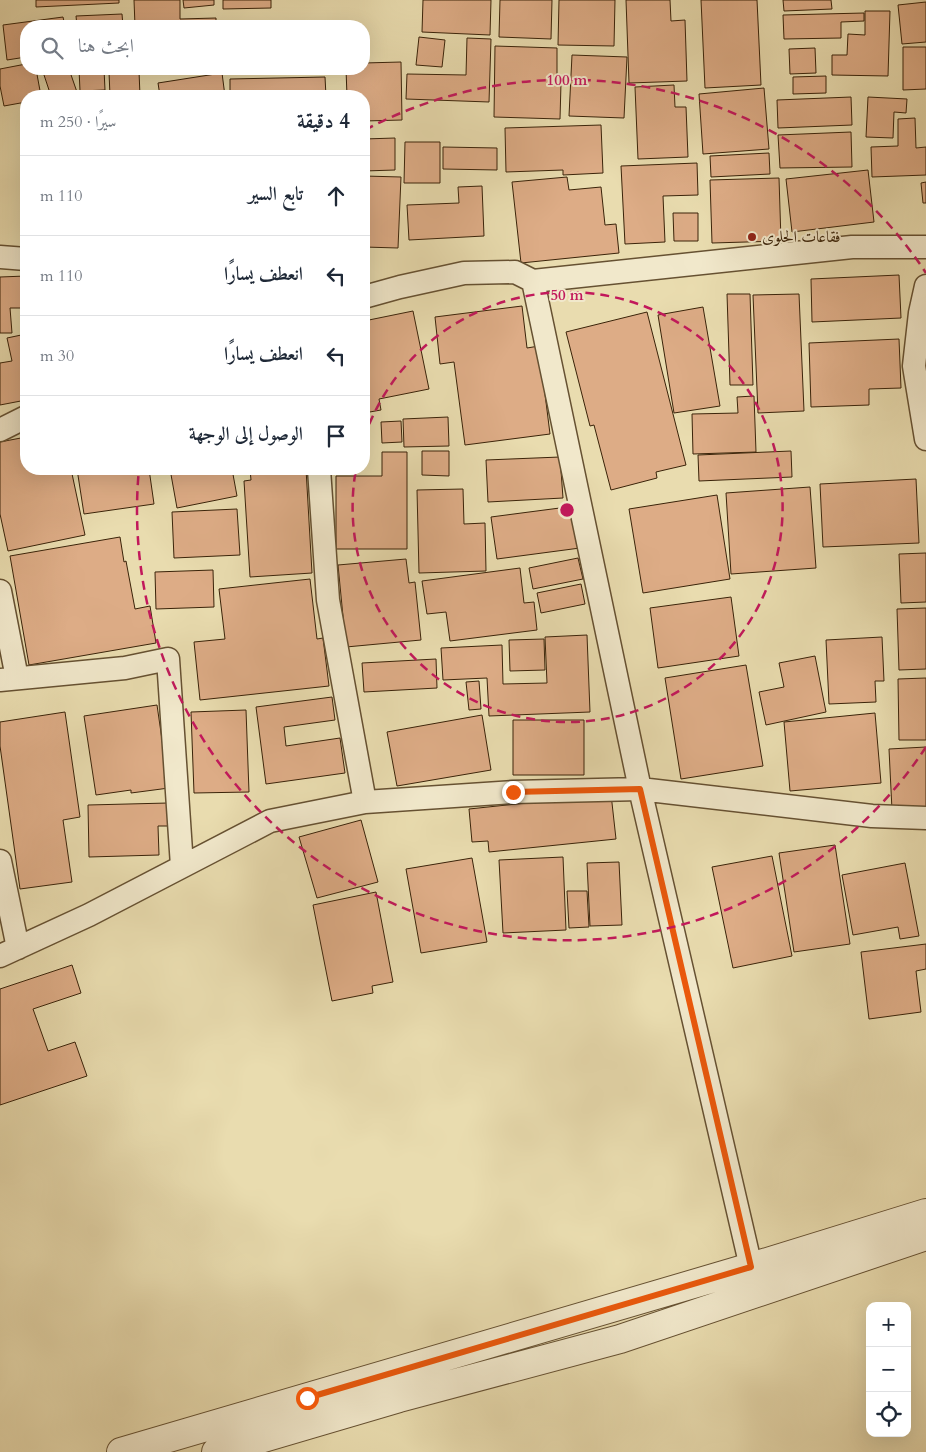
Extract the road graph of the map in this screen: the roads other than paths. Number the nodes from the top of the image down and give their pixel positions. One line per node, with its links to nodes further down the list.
1 (926, 247): 4 (street)
2 (0, 257): 3 (street)
3 (20, 259)
4 (532, 281): 6 (street); 14 (street)
5 (926, 286): 7 (street)
6 (370, 295)
7 (923, 313): 10 (street)
8 (20, 419): 9 (street)
9 (0, 430)
10 (926, 438)
11 (319, 475): 15 (street)
12 (0, 591): 13 (street)
13 (9, 679): 18 (street)
14 (640, 789): 15 (street); 16 (street); 22 (street)
15 (366, 802): 18 (street)
16 (926, 818)
17 (0, 861): 19 (street)
18 (182, 866): 19 (street)
19 (9, 952)
20 (926, 1213): 22 (street)
21 (926, 1236): 24 (street)
22 (751, 1267): 23 (street)
23 (121, 1452)
24 (216, 1452)

